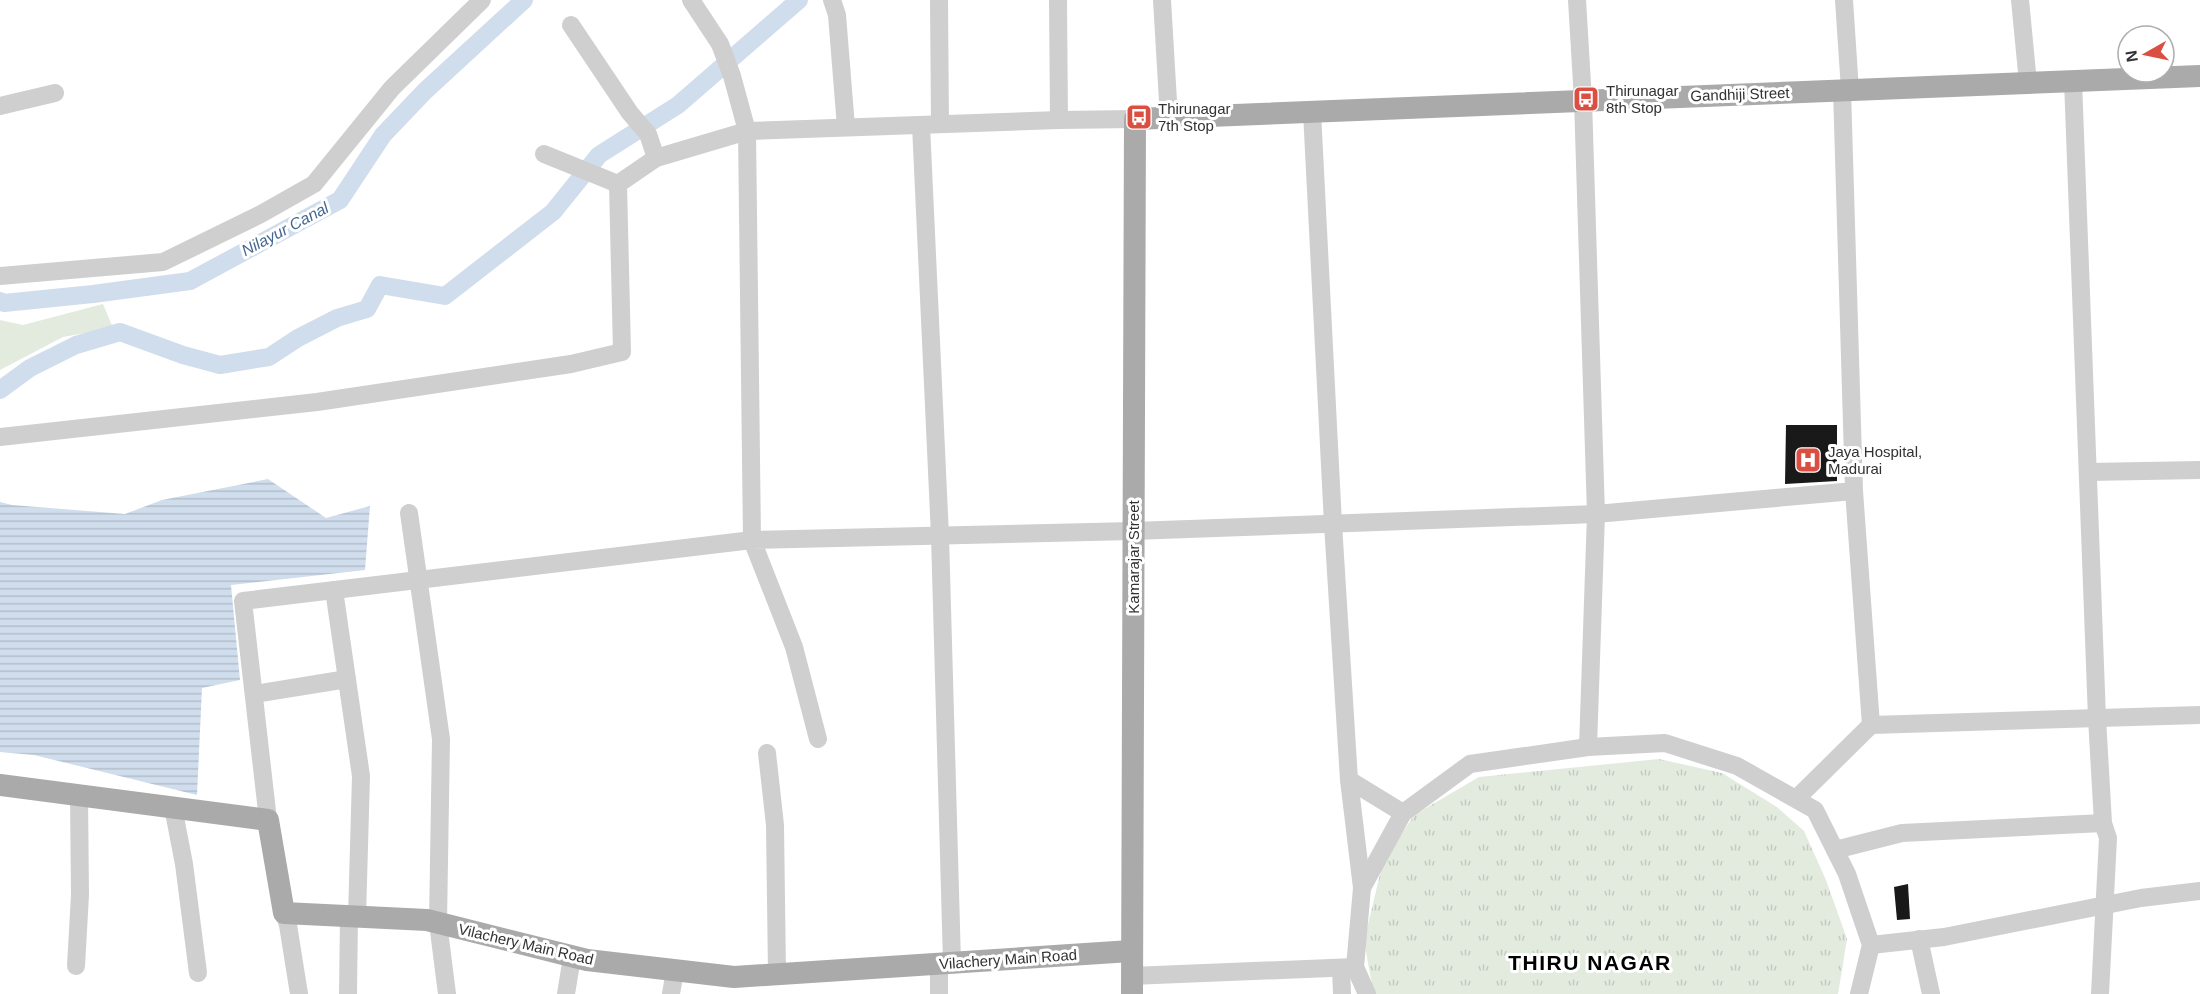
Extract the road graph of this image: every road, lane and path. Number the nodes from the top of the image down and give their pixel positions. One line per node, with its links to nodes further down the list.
1 (482, 0): 29 (street)
2 (691, 0): 25 (street)
3 (832, 0): 24 (street)
4 (939, 0): 22 (street)
5 (1058, 0): 21 (street)
6 (1162, 0): 19 (street)
7 (1577, 0): 16 (street)
8 (1844, 0): 14 (street)
9 (2020, 0): 13 (street)
10 (571, 24): 27 (street)
11 (2200, 76): 12 (main road, Gandhiji Street)
12 (2073, 81): 13 (main road, Gandhiji Street); 32 (street)
13 (2028, 83): 14 (main road, Gandhiji Street)
14 (1846, 90): 16 (main road, Gandhiji Street); 33 (street)
15 (55, 93): 17 (street)
16 (1583, 100): 18 (main road, Gandhiji Street); 35 (street)
17 (0, 106)
18 (1312, 112): 19 (main road, Gandhiji Street); 36 (street)
19 (1169, 118): 20 (main road, Gandhiji Street)
20 (1135, 119): 21 (street); 37 (main road, Kamarajar Street)
21 (1059, 120): 22 (street)
22 (940, 124): 23 (street)
23 (921, 125): 24 (street); 38 (street)
24 (846, 128): 25 (street)
25 (747, 131): 27 (street); 39 (street)
26 (543, 154): 28 (street)
27 (656, 159): 28 (street)
28 (618, 184): 30 (street)
29 (0, 276)
30 (0, 437)
31 (2200, 470): 32 (street)
32 (2088, 472): 45 (street)
33 (1854, 491): 35 (street); 46 (street)
34 (409, 513): 40 (street)
35 (1596, 514): 36 (street); 48 (street)
36 (1333, 524): 37 (street); 50 (street)
37 (1133, 531): 38 (street); 67 (main road, Kamarajar Street)
38 (940, 536): 39 (street); 69 (street)
39 (752, 540): 40 (street); 47 (street)
40 (418, 580): 41 (street); 64 (street)
41 (334, 590): 42 (street); 43 (street)
42 (347, 679): 43 (street); 63 (street)
43 (254, 694): 56 (street)
44 (2200, 716): 45 (street)
45 (2097, 718): 46 (street); 57 (street)
46 (1871, 725): 53 (street)
47 (818, 740)
48 (1588, 747): 53 (street); 55 (street)
49 (766, 753): 74 (street)
50 (1349, 780): 55 (street); 59 (street)
51 (0, 785): 52 (main road)
52 (79, 795): 54 (main road); 70 (street)
53 (1796, 799): 58 (street)
54 (173, 807): 56 (main road); 73 (street)
55 (1403, 813): 59 (street)
56 (268, 820): 62 (main road)
57 (2103, 823): 58 (street); 61 (street)
58 (1835, 850): 66 (street)
59 (1362, 888): 71 (street)
60 (2200, 891): 61 (street)
61 (2105, 905): 65 (street); 86 (street)
62 (284, 913): 63 (main road, Vilachery Main Road); 76 (street)
63 (353, 916): 64 (main road, Vilachery Main Road); 77 (street)
64 (438, 923): 68 (main road, Vilachery Main Road); 78 (street)
65 (1919, 939): 66 (street); 85 (street)
66 (1871, 945): 84 (street)
67 (1131, 951): 69 (main road, Vilachery Main Road); 75 (main road, Kamarajar Street)
68 (572, 957): 72 (main road, Vilachery Main Road); 79 (street)
69 (946, 963): 74 (main road, Vilachery Main Road); 81 (street)
70 (76, 966)
71 (1348, 968): 75 (street); 82 (street); 83 (street)
72 (675, 970): 74 (main road, Vilachery Main Road); 80 (street)
73 (198, 973)
74 (777, 974)
75 (1132, 985)
76 (299, 994)
77 (348, 994)
78 (447, 994)
79 (566, 994)
80 (671, 994)
81 (939, 994)
82 (1342, 994)
83 (1367, 994)
84 (1859, 994)
85 (1931, 994)
86 (2100, 994)

